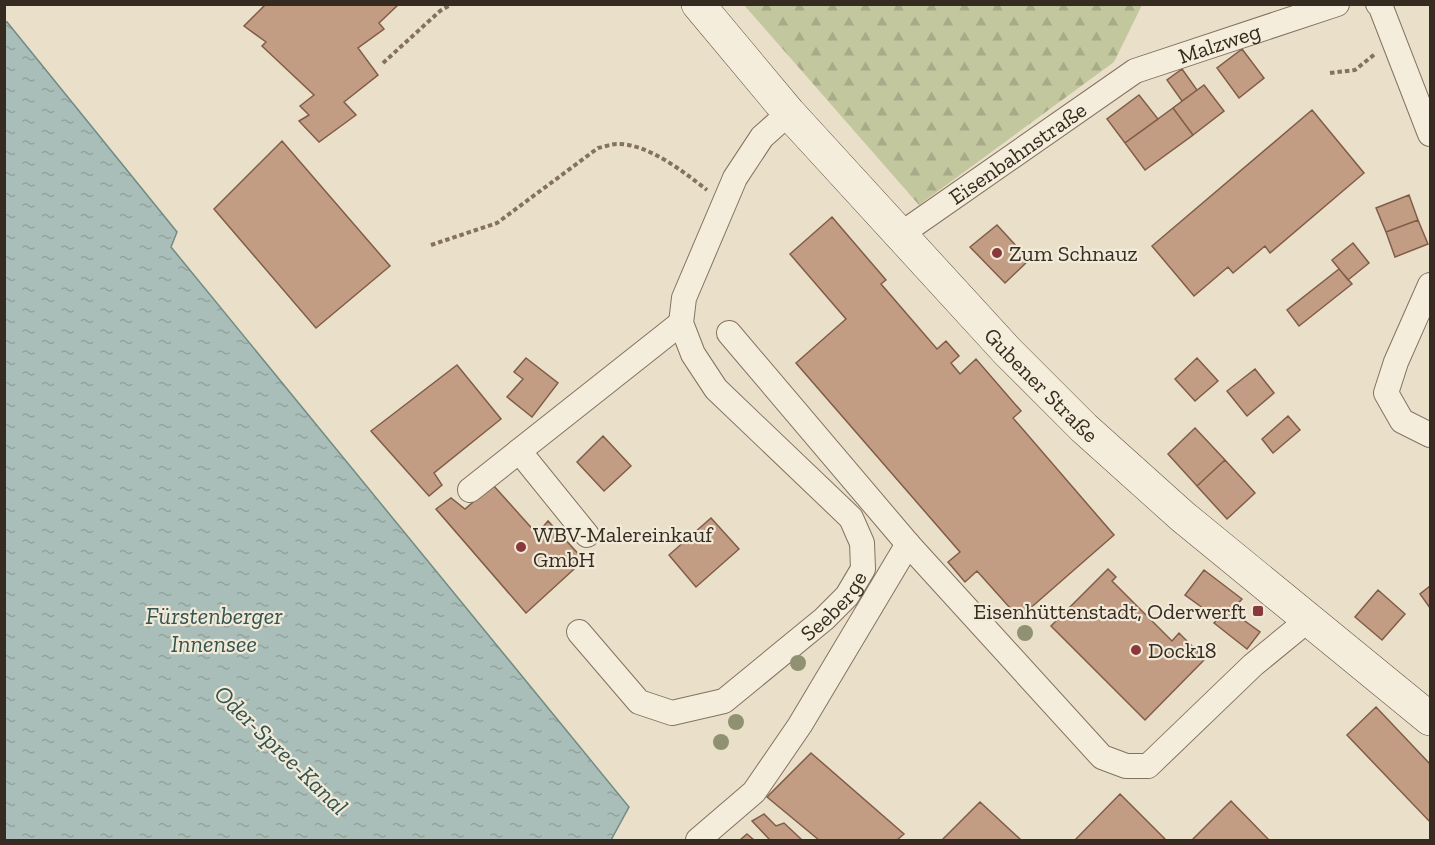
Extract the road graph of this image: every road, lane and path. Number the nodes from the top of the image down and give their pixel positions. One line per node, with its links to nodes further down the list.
1 (452, 4): 6 (path)
2 (698, 4): 9 (main road, Gubener Straße)
3 (1337, 4): 7 (street, Malzweg)
4 (1378, 4): 5 (street)
5 (1394, 38): 8 (path); 10 (street)
6 (383, 63)
7 (1135, 71): 12 (street, Eisenbahnstraße)
8 (1330, 72)
9 (789, 113): 11 (street); 12 (main road, Gubener Straße)
10 (1431, 134)
11 (725, 203): 13 (path); 15 (street)
12 (901, 234): 22 (main road, Gubener Straße)
13 (431, 245)
14 (1431, 285): 17 (street)
15 (681, 323): 18 (street); 23 (street, Seeberge)
16 (729, 333): 21 (street)
17 (1431, 435)
18 (519, 451): 19 (street); 20 (street)
19 (470, 490)
20 (587, 535)
21 (908, 544): 22 (street); 25 (street, Seeberge)
22 (1308, 620): 24 (main road, Gubener Straße)
23 (579, 632)
24 (1431, 719)
25 (698, 840)

